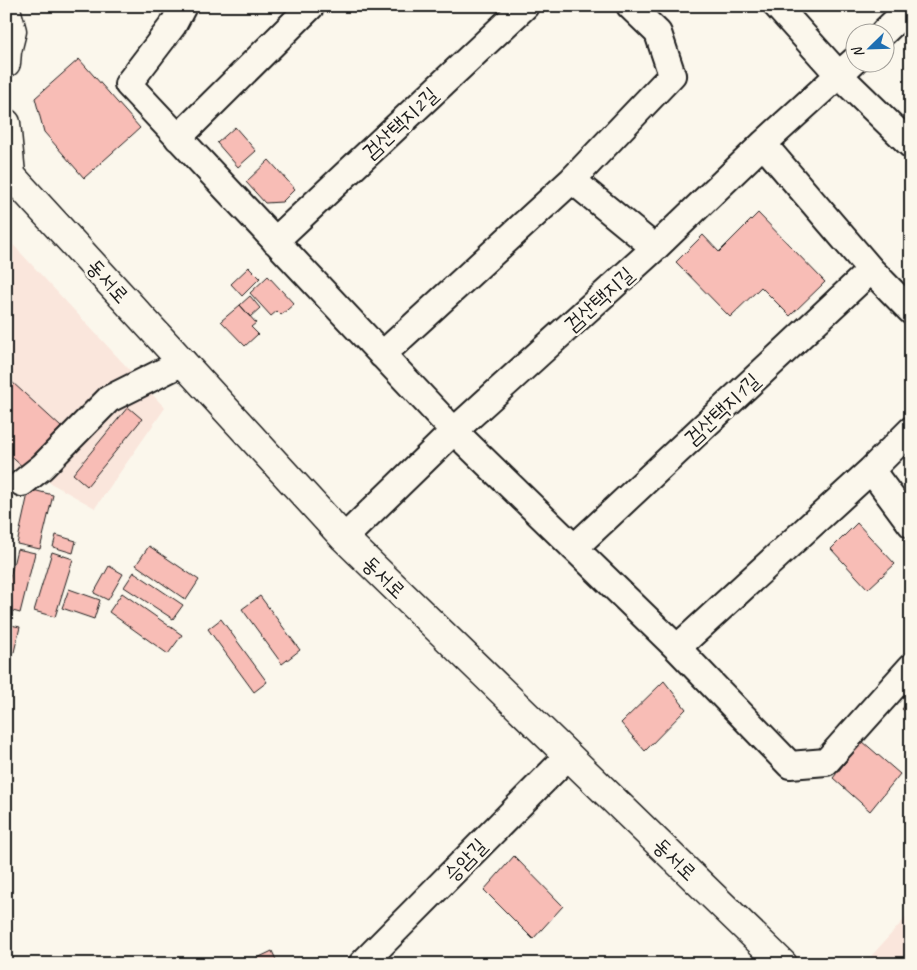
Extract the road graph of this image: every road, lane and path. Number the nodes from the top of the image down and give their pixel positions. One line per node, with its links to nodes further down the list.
1 (183, 6): 14 (street)
2 (311, 6): 14 (street)
3 (525, 6): 19 (street, 검산택지2길)
4 (630, 6): 18 (street)
5 (777, 6): 10 (street)
6 (911, 6): 8 (street)
7 (6, 9): 9 (main road)
8 (894, 22)
9 (6, 63)
10 (844, 65)
11 (844, 71): 15 (street, 검산택지길)
12 (850, 72): 16 (street)
13 (6, 123): 17 (main road)
14 (178, 138): 19 (street)
15 (763, 144): 20 (street, 검산택지길); 21 (street)
16 (911, 145)
17 (11, 178): 24 (main road, 동서로)
18 (572, 180): 20 (street); 23 (street)
19 (274, 240): 23 (street)
20 (655, 248): 26 (street, 검산택지길)
21 (871, 270): 22 (street); 31 (street, 검산택지1길)
22 (911, 310)
23 (382, 355): 26 (street)
24 (183, 362): 28 (street); 30 (main road, 동서로)
25 (911, 430): 27 (street)
26 (454, 432): 30 (street, 검산택지길); 31 (street)
27 (871, 470): 29 (street); 32 (street)
28 (22, 482)
29 (911, 524)
30 (344, 538): 34 (main road, 동서로)
31 (574, 548): 32 (street)
32 (677, 648): 33 (street)
33 (911, 667)
34 (568, 756): 35 (street, 승암길); 36 (main road, 동서로)
35 (362, 964)
36 (783, 964)

